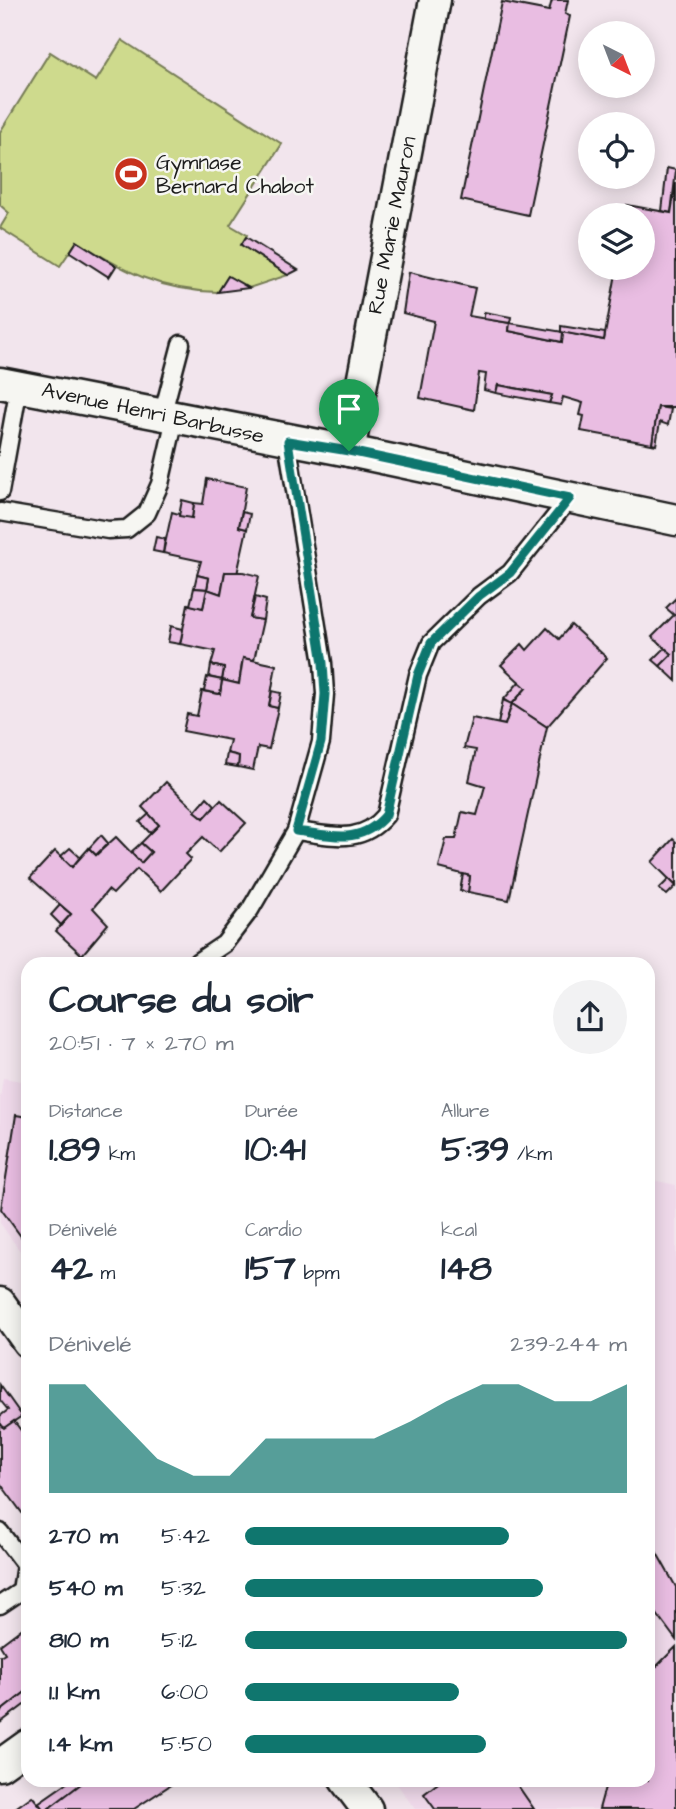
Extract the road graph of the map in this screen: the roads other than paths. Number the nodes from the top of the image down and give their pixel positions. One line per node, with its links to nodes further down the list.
1 (435, 0): 6 (street, Rue Marie Mauron)
2 (181, 344): 4 (lane)
3 (10, 384): 4 (street, Avenue Henri Barbusse); 7 (lane)
4 (169, 417): 5 (street, Avenue Henri Barbusse); 9 (lane)
5 (288, 441): 6 (street, Avenue Henri Barbusse); 11 (lane)
6 (349, 451): 8 (street, Avenue Henri Barbusse)
7 (0, 492)
8 (570, 498): 10 (street, Avenue Henri Barbusse); 11 (lane)
9 (0, 512)
10 (676, 520)
11 (296, 831): 12 (lane)
12 (203, 957)
13 (0, 1303): 14 (street)
14 (21, 1332)
15 (0, 1532): 16 (lane)
16 (21, 1561)
17 (21, 1591): 18 (lane)
18 (0, 1605)
19 (21, 1750): 20 (street)
20 (0, 1765)
21 (350, 1787): 22 (street)
22 (367, 1809)

